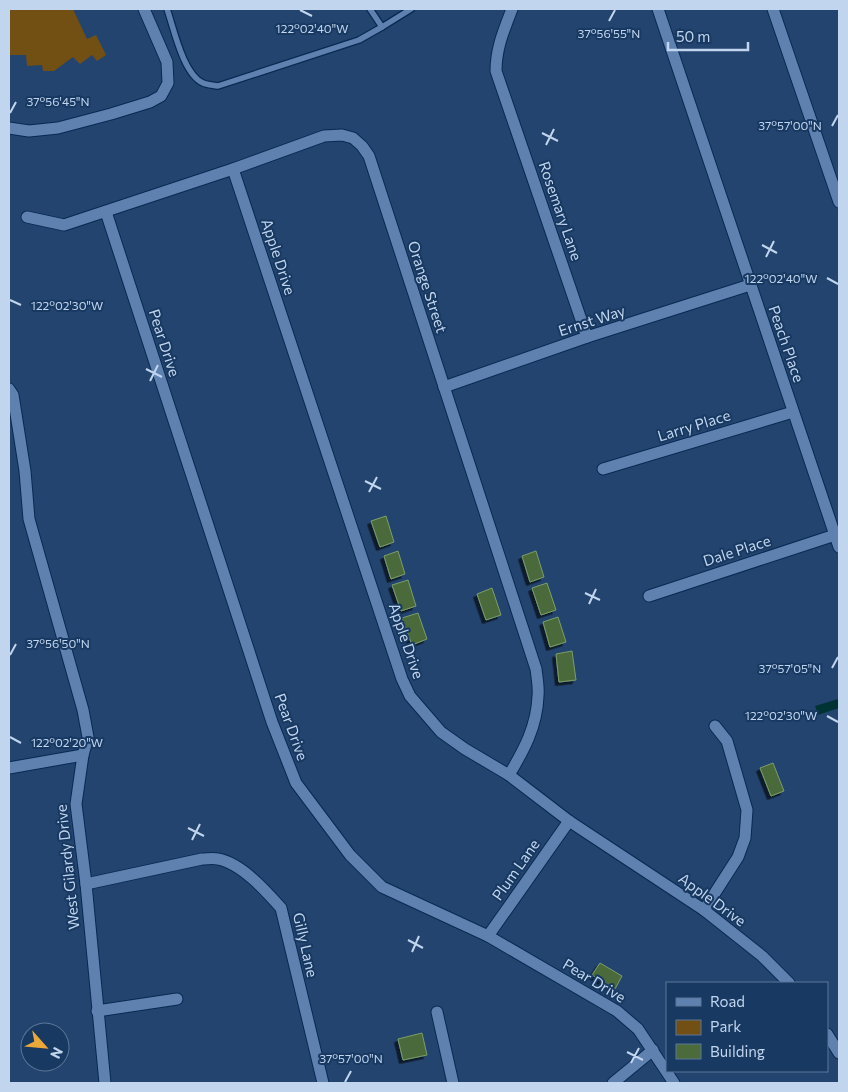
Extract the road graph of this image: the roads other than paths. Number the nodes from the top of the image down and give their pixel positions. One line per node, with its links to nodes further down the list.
1 (144, 9): 9 (street)
2 (167, 9): 8 (lane)
3 (370, 9): 8 (lane)
4 (411, 9): 8 (lane)
5 (512, 9): 15 (street, Rosemary Lane)
6 (658, 9): 14 (street, Peach Place)
7 (773, 9): 11 (street)
8 (382, 27)
9 (9, 128)
10 (233, 169): 12 (street, Orange Street); 16 (street, Orange Street); 26 (street, Apple Drive)
11 (839, 202)
12 (106, 212): 13 (street, Orange Street); 30 (street, Pear Drive)
13 (27, 217)
14 (750, 286): 15 (street, Ernst Way); 18 (street, Peach Place)
15 (587, 338): 16 (street, Ernst Way)
16 (444, 387): 26 (street, Orange Street)
17 (9, 389): 24 (street, West Gilardy Drive)
18 (793, 412): 19 (street, Larry Place); 20 (street, Peach Place)
19 (603, 469)
20 (835, 535): 21 (street, Peach Place); 22 (street, Dale Place)
21 (839, 547)
22 (649, 596)
23 (715, 726): 29 (street)
24 (83, 755): 25 (street); 28 (street, West Gilardy Drive)
25 (9, 768)
26 (509, 775): 27 (street, Apple Drive)
27 (568, 821): 29 (street, Apple Drive); 30 (street, Plum Lane)
28 (86, 884): 33 (street, West Gilardy Drive); 41 (street, Gilly Lane)
29 (704, 910): 31 (street, Apple Drive)
30 (488, 936): 36 (street, Pear Drive)
31 (788, 982)
32 (177, 999): 33 (street)
33 (97, 1011): 40 (street, West Gilardy Drive)
34 (437, 1012): 42 (street)
35 (828, 1036): 37 (street)
36 (653, 1050): 38 (street, Pear Drive); 43 (street)
37 (839, 1053)
38 (666, 1070)
39 (667, 1072): 44 (street, Pear Drive)
40 (105, 1083)
41 (323, 1083)
42 (453, 1083)
43 (612, 1083)
44 (674, 1083)

